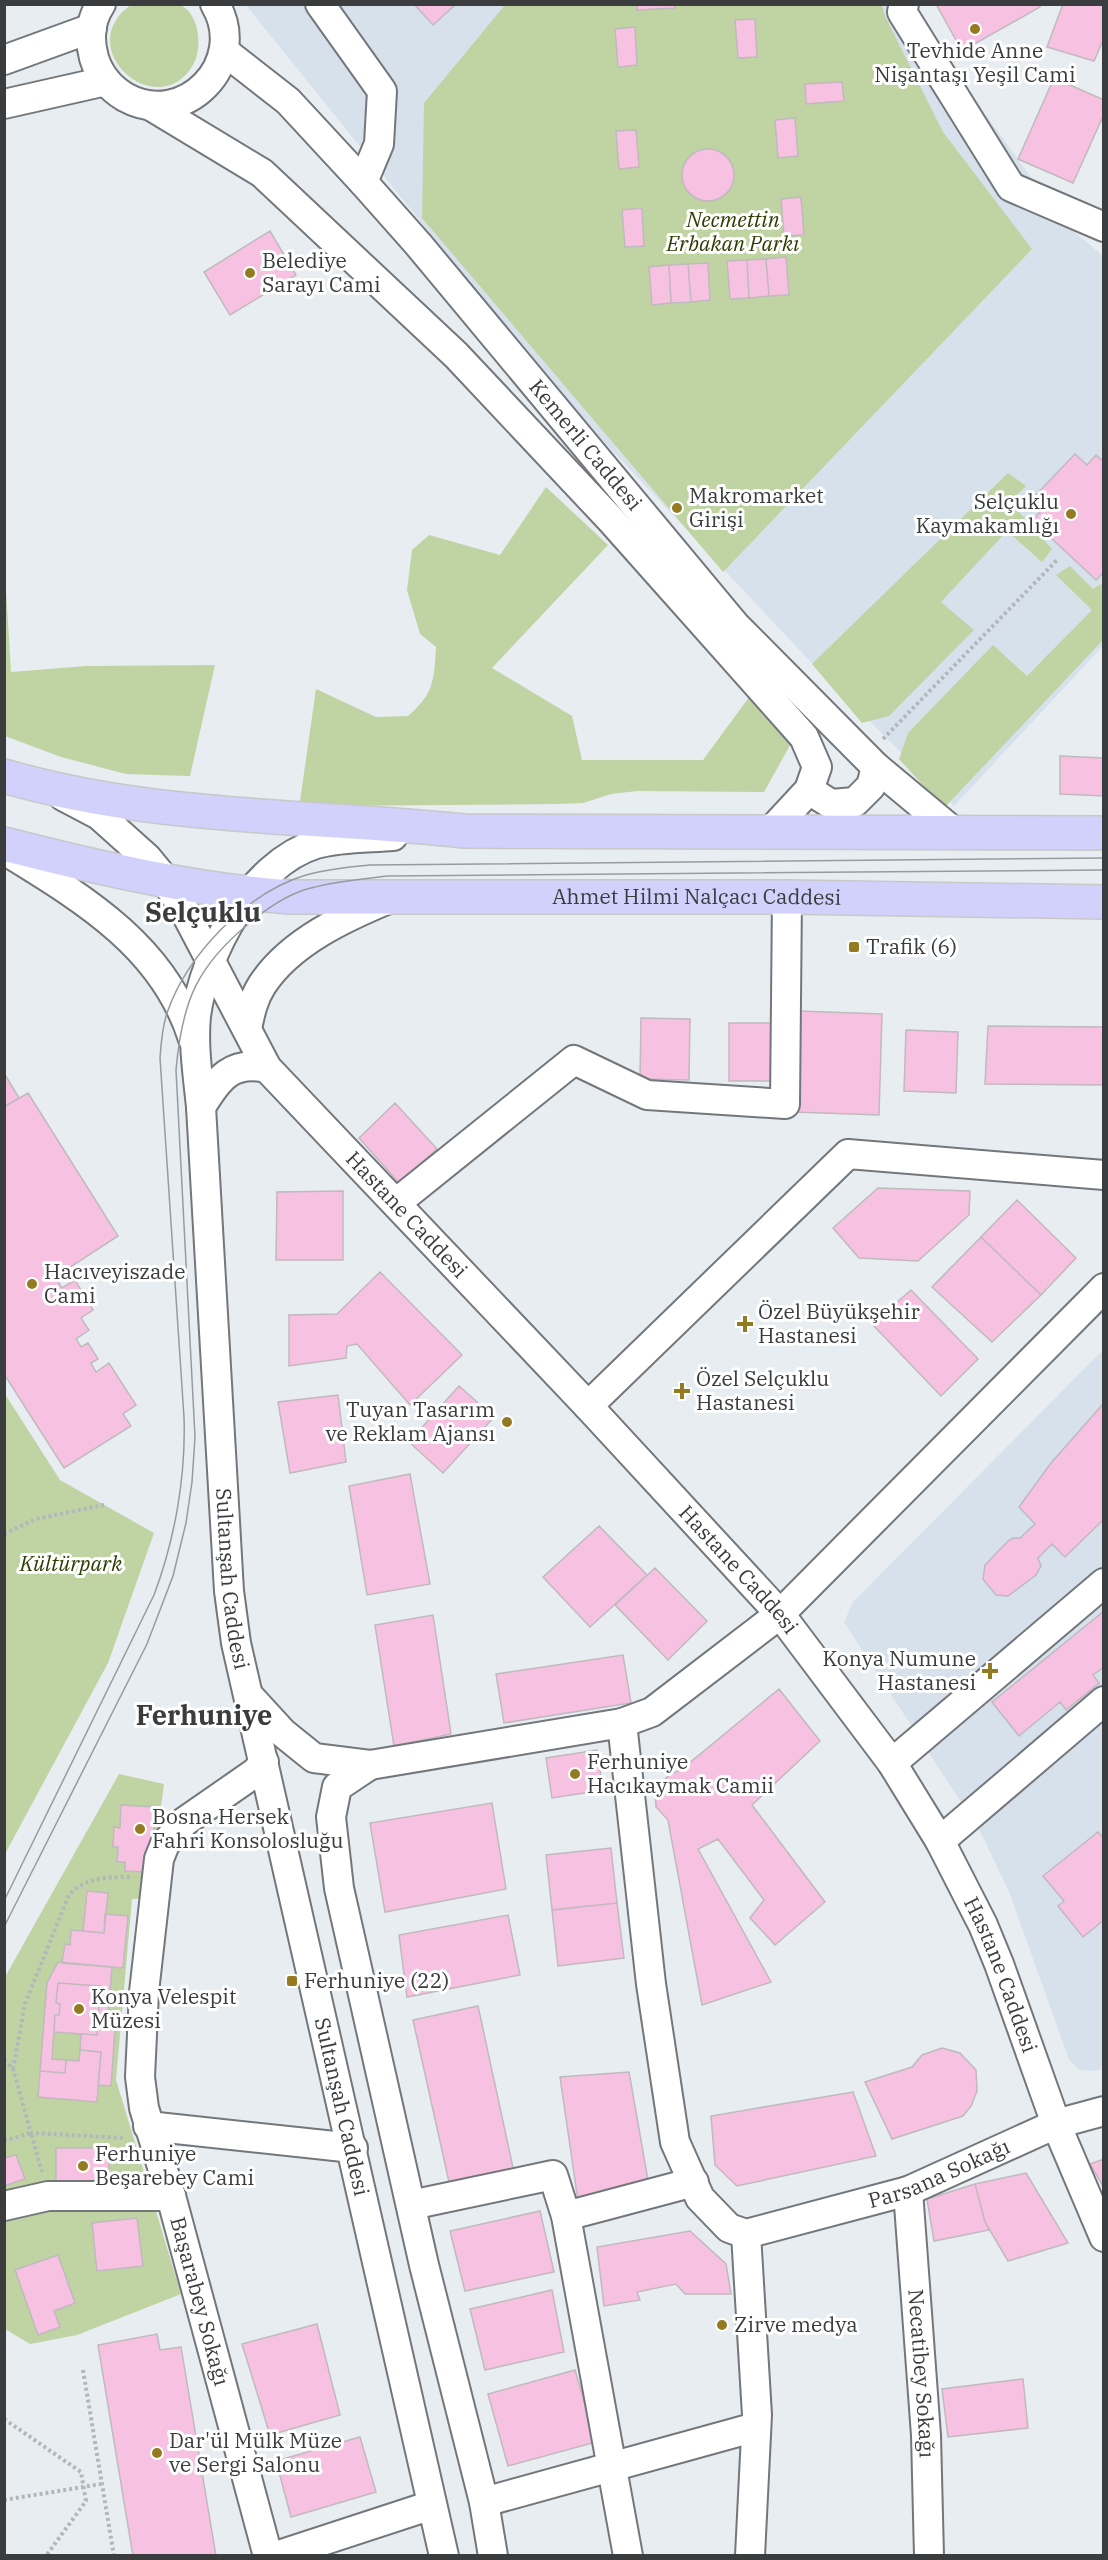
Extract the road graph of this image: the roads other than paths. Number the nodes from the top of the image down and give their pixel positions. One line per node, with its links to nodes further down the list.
1 (215, 4): 5 (street)
2 (320, 4): 10 (street)
3 (904, 4): 11 (street)
4 (93, 12): 6 (street); 7 (street)
5 (224, 51): 9 (street); 10 (street, Kemerli Caddesi)
6 (4, 60)
7 (106, 81): 8 (street); 9 (street, Kemerli Caddesi)
8 (4, 104)
9 (150, 106): 14 (street, Kemerli Caddesi)
10 (363, 182): 12 (street, Kemerli Caddesi)
11 (1104, 227)
12 (871, 762): 14 (street); 16 (street, Kemerli Caddesi)
13 (19, 780): 15 (main road); 21 (street, Hastane Caddesi)
14 (809, 790): 17 (street)
15 (465, 831): 17 (main road); 22 (street)
16 (954, 832): 17 (main road); 18 (main road)
17 (769, 833)
18 (1104, 833)
19 (4, 844): 21 (main road, Ahmet Hilmi Nalçacı Caddesi)
20 (4, 850): 28 (street)
21 (166, 880): 22 (main road, Ahmet Hilmi Nalçacı Caddesi); 26 (street, Hastane Caddesi)
22 (250, 893): 24 (main road, Ahmet Hilmi Nalçacı Caddesi); 26 (street)
23 (787, 897): 24 (main road, Ahmet Hilmi Nalçacı Caddesi); 25 (main road, Ahmet Hilmi Nalçacı Caddesi); 32 (street)
24 (393, 898): 27 (street)
25 (1104, 902)
26 (210, 961): 27 (street, Hastane Caddesi); 28 (street)
27 (247, 1029): 29 (street, Hastane Caddesi)
28 (196, 1049): 30 (street, Sultanşah Caddesi)
29 (267, 1068): 30 (street); 32 (street, Hastane Caddesi)
30 (201, 1107): 37 (street, Sultanşah Caddesi)
31 (1104, 1175): 34 (street)
32 (396, 1203): 34 (street, Hastane Caddesi)
33 (1104, 1288): 36 (street)
34 (588, 1406): 36 (street, Hastane Caddesi)
35 (1104, 1583): 41 (street)
36 (780, 1614): 39 (street); 41 (street, Hastane Caddesi)
37 (249, 1695): 40 (street, Sultanşah Caddesi); 42 (street)
38 (1104, 1701): 45 (street)
39 (622, 1723): 42 (street); 50 (street)
40 (264, 1762): 43 (street, Başarabey Sokağı); 44 (street, Sultanşah Caddesi)
41 (892, 1763): 45 (street, Hastane Caddesi)
42 (370, 1765): 53 (street)
43 (229, 1793): 44 (street); 48 (street, Başarabey Sokağı)
44 (275, 1814): 49 (street, Sultanşah Caddesi)
45 (940, 1841): 47 (street, Hastane Caddesi)
46 (1104, 2111): 47 (street, Parsana Sokağı)
47 (1056, 2124): 51 (street, Parsana Sokağı); 57 (street, Hastane Caddesi)
48 (151, 2132): 49 (street); 52 (street, Başarabey Sokağı)
49 (353, 2148): 61 (street, Sultanşah Caddesi)
50 (693, 2182): 55 (street); 56 (street)
51 (908, 2191): 56 (street, Parsana Sokağı); 68 (street, Necatibey Sokağı)
52 (171, 2196): 54 (street); 62 (street, Başarabey Sokağı)
53 (411, 2205): 55 (street); 60 (street)
54 (4, 2206)
55 (566, 2216): 59 (street)
56 (758, 2230): 58 (street)
57 (1104, 2237)
58 (756, 2427): 59 (street); 67 (street)
59 (613, 2468): 60 (street); 66 (street)
60 (484, 2502): 65 (street)
61 (432, 2505): 63 (street); 64 (street, Sultanşah Caddesi)
62 (268, 2556)
63 (276, 2556)
64 (444, 2556)
65 (493, 2556)
66 (628, 2556)
67 (750, 2556)
68 (929, 2556)

